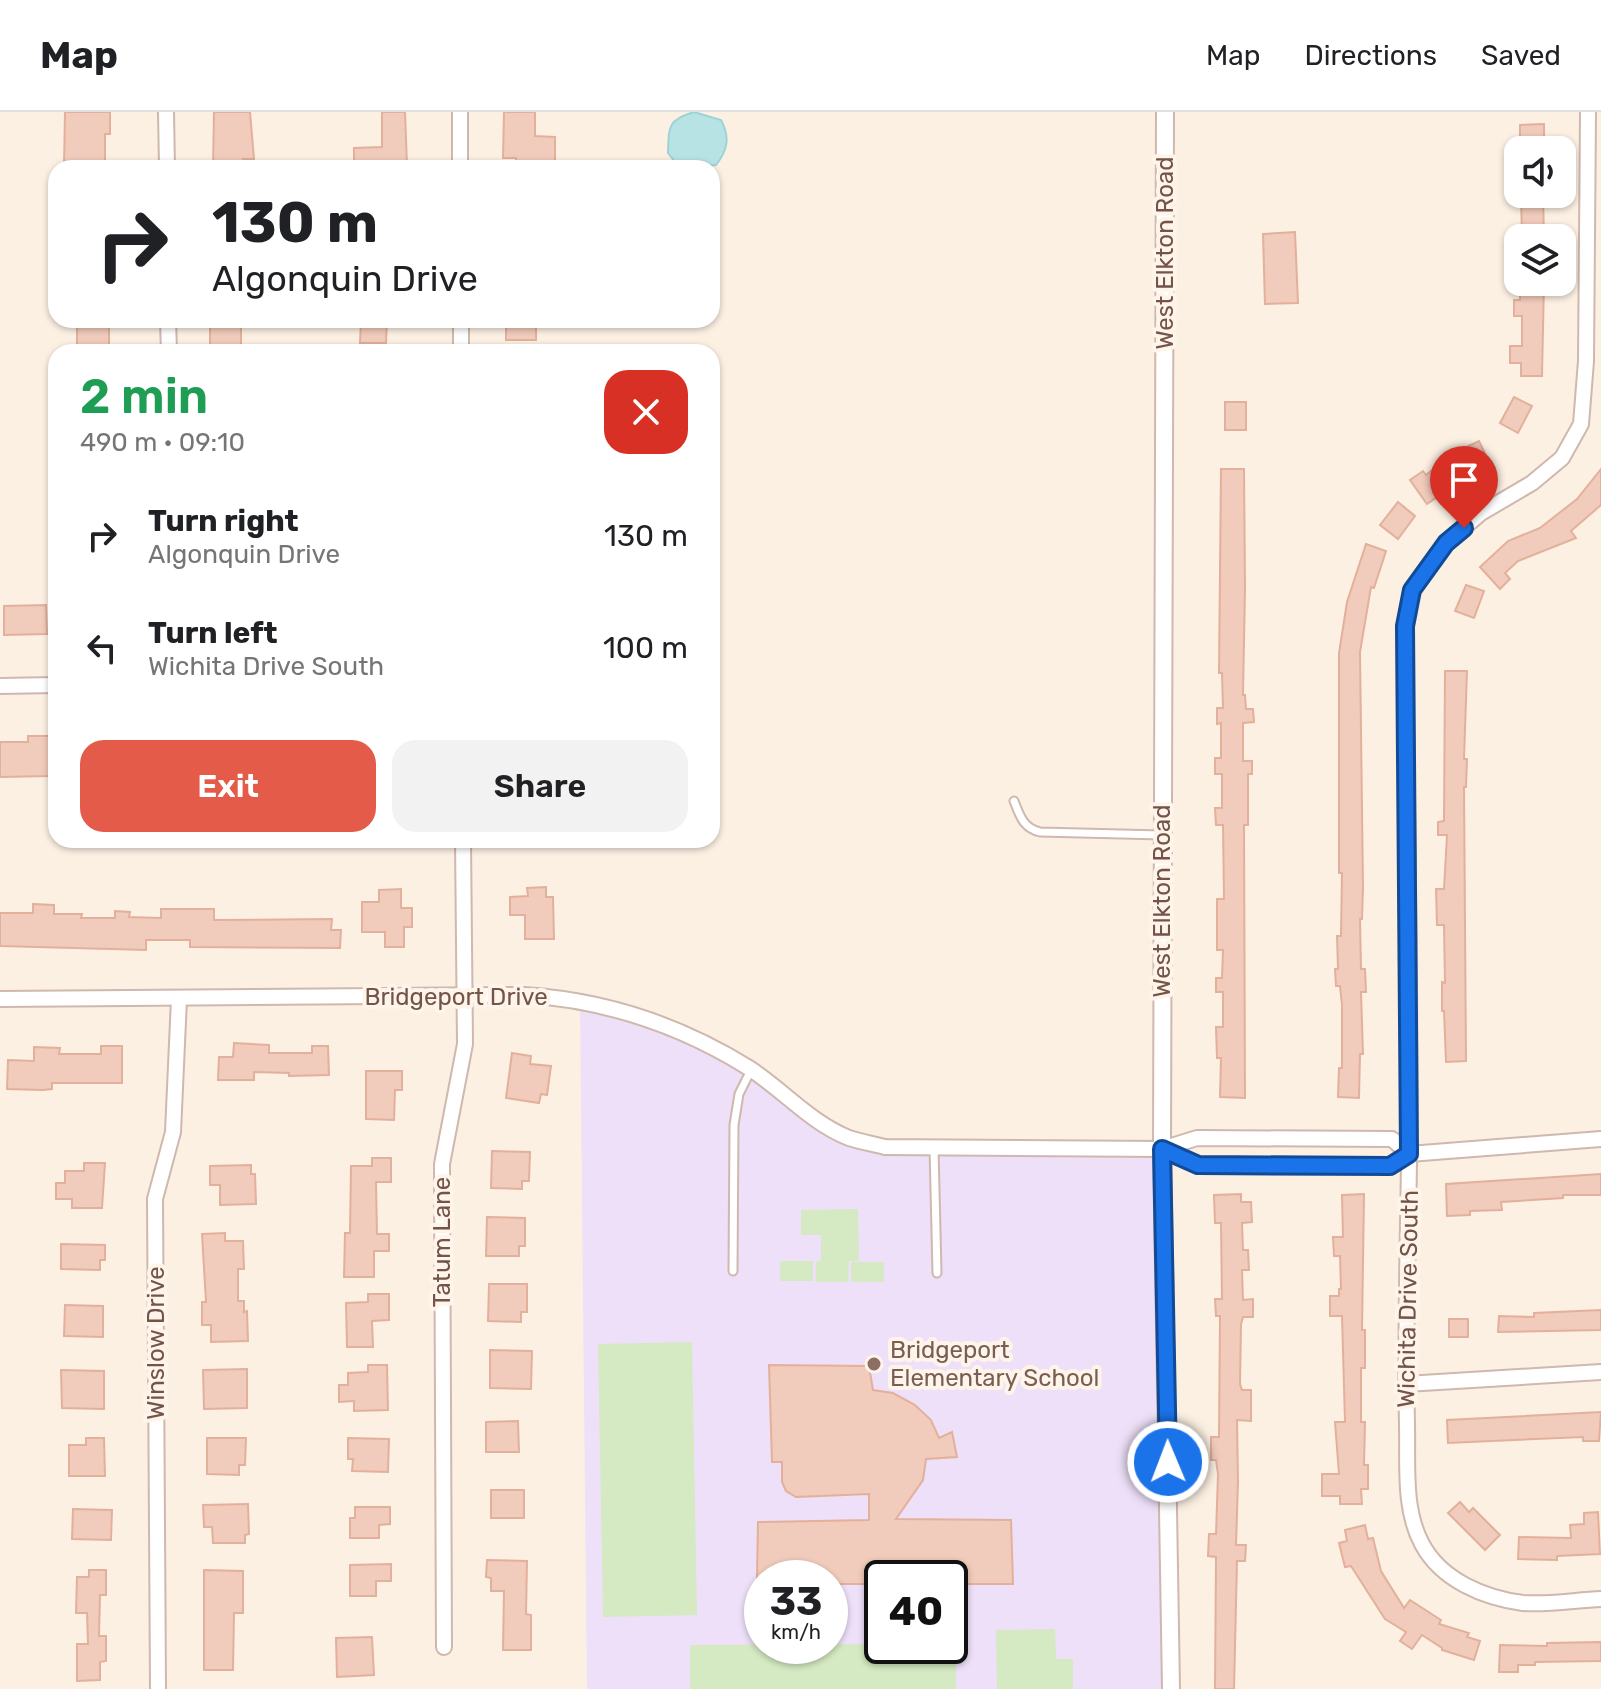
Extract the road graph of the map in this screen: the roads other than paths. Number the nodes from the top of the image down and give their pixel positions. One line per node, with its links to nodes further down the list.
1 (166, 112): 5 (street)
2 (460, 112): 6 (street)
3 (1165, 112): 11 (street, West Elkton Road)
4 (1588, 112): 7 (street, Wichita Drive South)
5 (167, 160)
6 (460, 160)
7 (1595, 217): 20 (street, Wichita Drive South)
8 (48, 685): 9 (street)
9 (0, 686)
10 (1014, 801): 11 (lane)
11 (1162, 835): 19 (street, West Elkton Road)
12 (463, 848): 13 (street, Tatum Lane)
13 (465, 996): 15 (street, Bridgeport Drive); 16 (street, Bridgeport Drive); 26 (street, Tatum Lane)
14 (0, 999): 15 (street, Bridgeport Drive)
15 (179, 999): 27 (street, Winslow Drive)
16 (751, 1070): 18 (street, Bridgeport Drive); 21 (lane)
17 (1601, 1139): 20 (street)
18 (934, 1147): 19 (street, Bridgeport Drive); 22 (lane)
19 (1162, 1149): 20 (street); 20 (street); 28 (street, West Elkton Road)
20 (1409, 1154): 24 (street, Wichita Drive South)
21 (733, 1271)
22 (937, 1273)
23 (1601, 1372): 24 (street)
24 (1406, 1384): 25 (street, Wichita Drive South)
25 (1601, 1599)
26 (444, 1647)
27 (158, 1689)
28 (1171, 1689)

